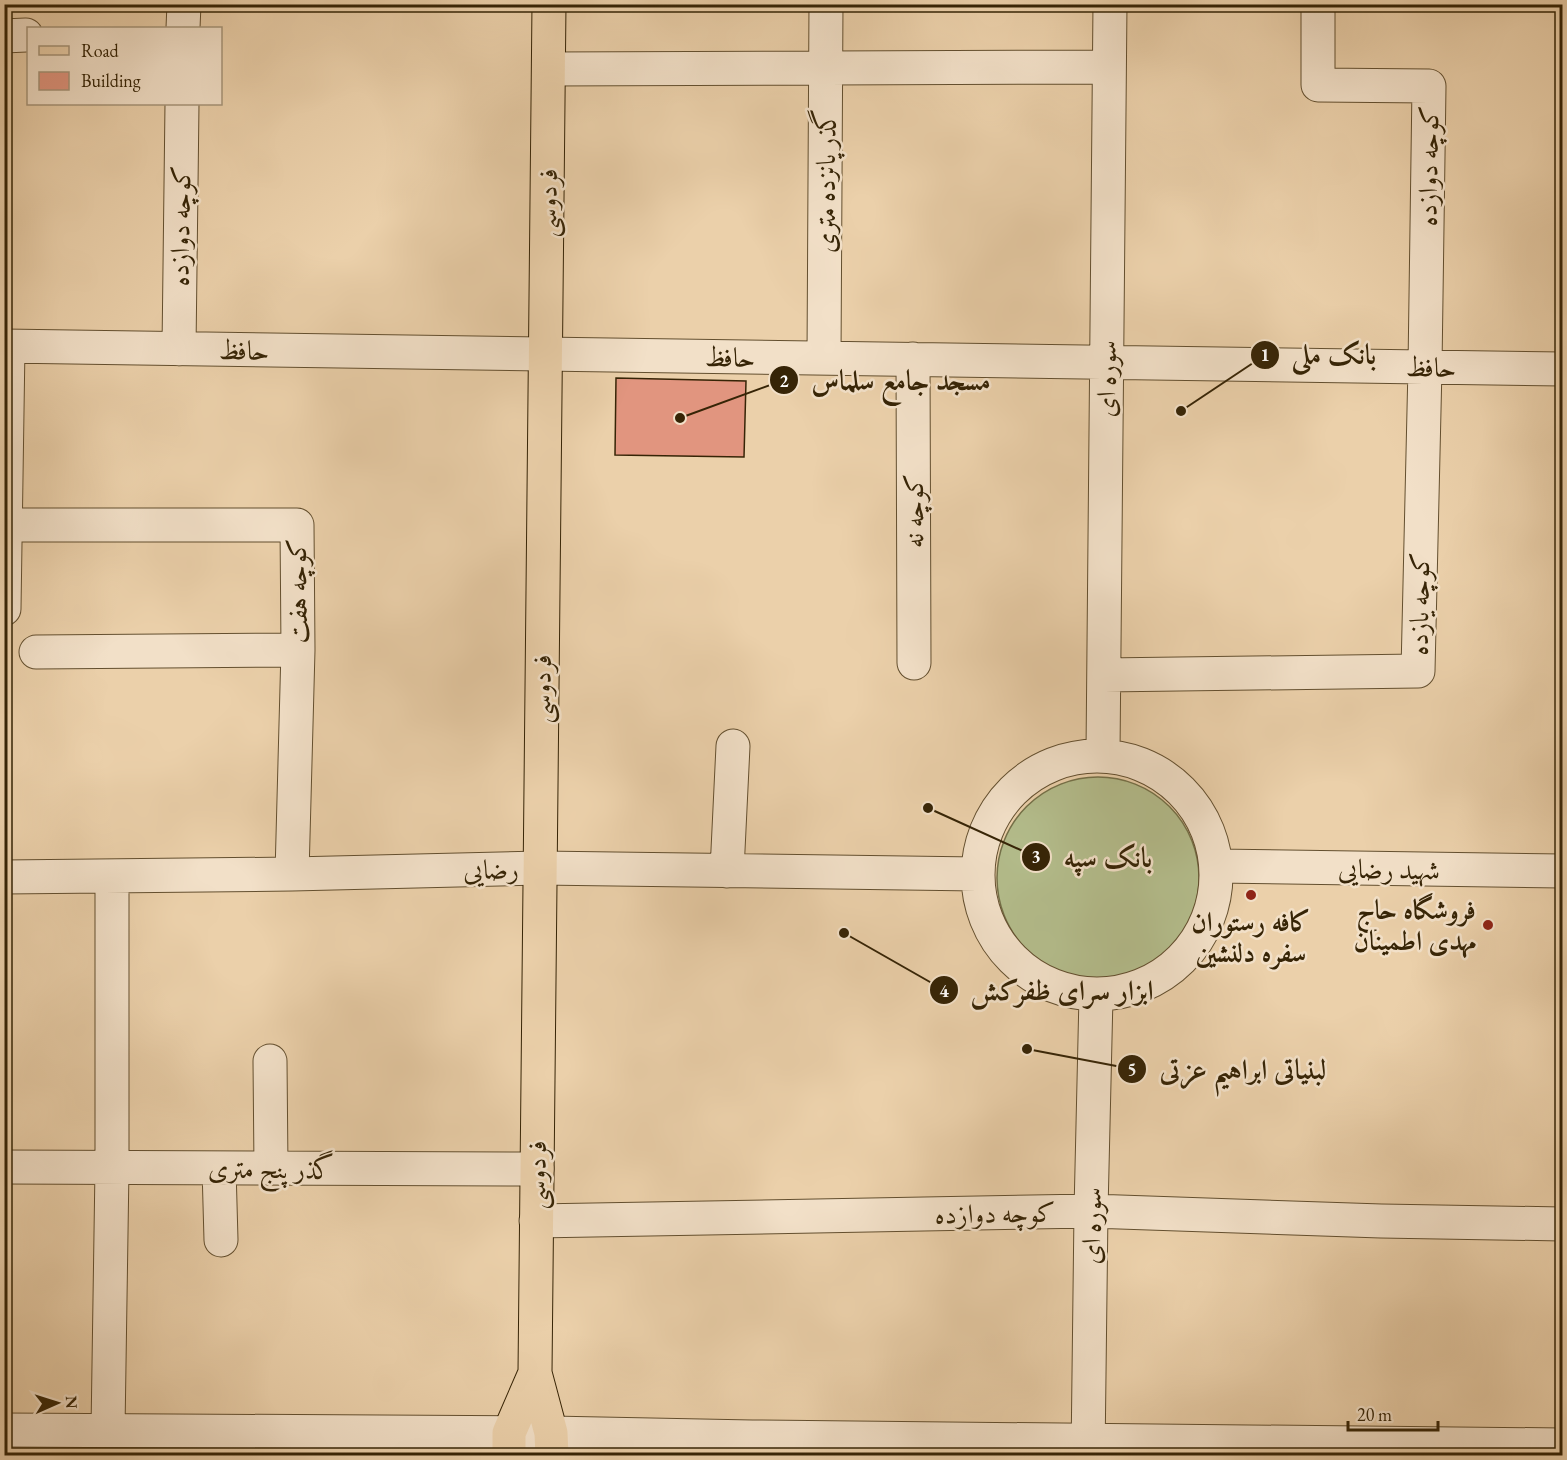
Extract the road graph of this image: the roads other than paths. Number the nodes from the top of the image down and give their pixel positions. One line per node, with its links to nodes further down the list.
1 (184, 4): 6 (street)
2 (549, 4): 9 (main road, فردوسی)
3 (826, 4): 7 (street, گذر پانزده متری)
4 (1110, 4): 8 (street, سوره ای)
5 (1318, 4): 17 (street, کوچه دوازده)
6 (183, 27)
7 (826, 67): 8 (street); 9 (street); 14 (street, گذر پانزده متری)
8 (1109, 67): 16 (street, سوره ای)
9 (549, 69): 13 (main road, فردوسی)
10 (182, 105): 12 (street, کوچه دوازده)
11 (6, 346): 12 (street, حافظ); 19 (street)
12 (178, 349): 13 (street, حافظ)
13 (545, 354): 14 (street, حافظ); 28 (main road, فردوسی)
14 (824, 358): 15 (street, حافظ)
15 (913, 359): 16 (street, حافظ); 23 (street, کوچه نه)
16 (1107, 362): 17 (street, حافظ); 24 (street, سوره ای)
17 (1425, 367): 18 (street, حافظ); 24 (street, کوچه یازده)
18 (1563, 369)
19 (6, 525): 20 (street); 21 (street, کوچه هفت)
20 (4, 609)
21 (298, 650): 22 (street); 31 (street, کوچه هفت)
22 (36, 652)
23 (914, 663)
24 (1104, 675): 26 (street, سوره ای)
25 (733, 746): 29 (street)
26 (1103, 753): 27 (street); 32 (street)
27 (1216, 866): 30 (street, شهید رضایی); 35 (street)
28 (540, 868): 29 (street, رضایی); 31 (street, رضایی); 41 (main road, فردوسی)
29 (727, 871): 32 (street, رضایی)
30 (1563, 871)
31 (292, 874): 34 (street, رضایی)
32 (977, 874): 35 (street)
33 (4, 877): 34 (street, رضایی)
34 (112, 877): 38 (street)
35 (1096, 996): 42 (street, سوره ای)
36 (270, 1061): 40 (street)
37 (4, 1167): 38 (street, گذر پنج متری)
38 (112, 1168): 39 (street, گذر پنج متری); 48 (street)
39 (219, 1168): 40 (street, گذر پنج متری); 45 (street)
40 (271, 1168): 41 (street, گذر پنج متری)
41 (537, 1169): 43 (main road, فردوسی)
42 (1090, 1211): 43 (street, کوچه دوازده); 44 (street, کوچه دوازده); 55 (street, سوره ای)
43 (536, 1221): 46 (main road, فردوسی)
44 (1563, 1224)
45 (221, 1240)
46 (535, 1373): 51 (main road, فردوسی); 52 (main road, فردوسی)
47 (4, 1430): 48 (street)
48 (108, 1430): 49 (street)
49 (171, 1443): 50 (street)
50 (370, 1444): 51 (street)
51 (509, 1444): 52 (street)
52 (551, 1444): 54 (street)
53 (1563, 1445): 55 (street)
54 (746, 1446): 55 (street)
55 (1088, 1448)

